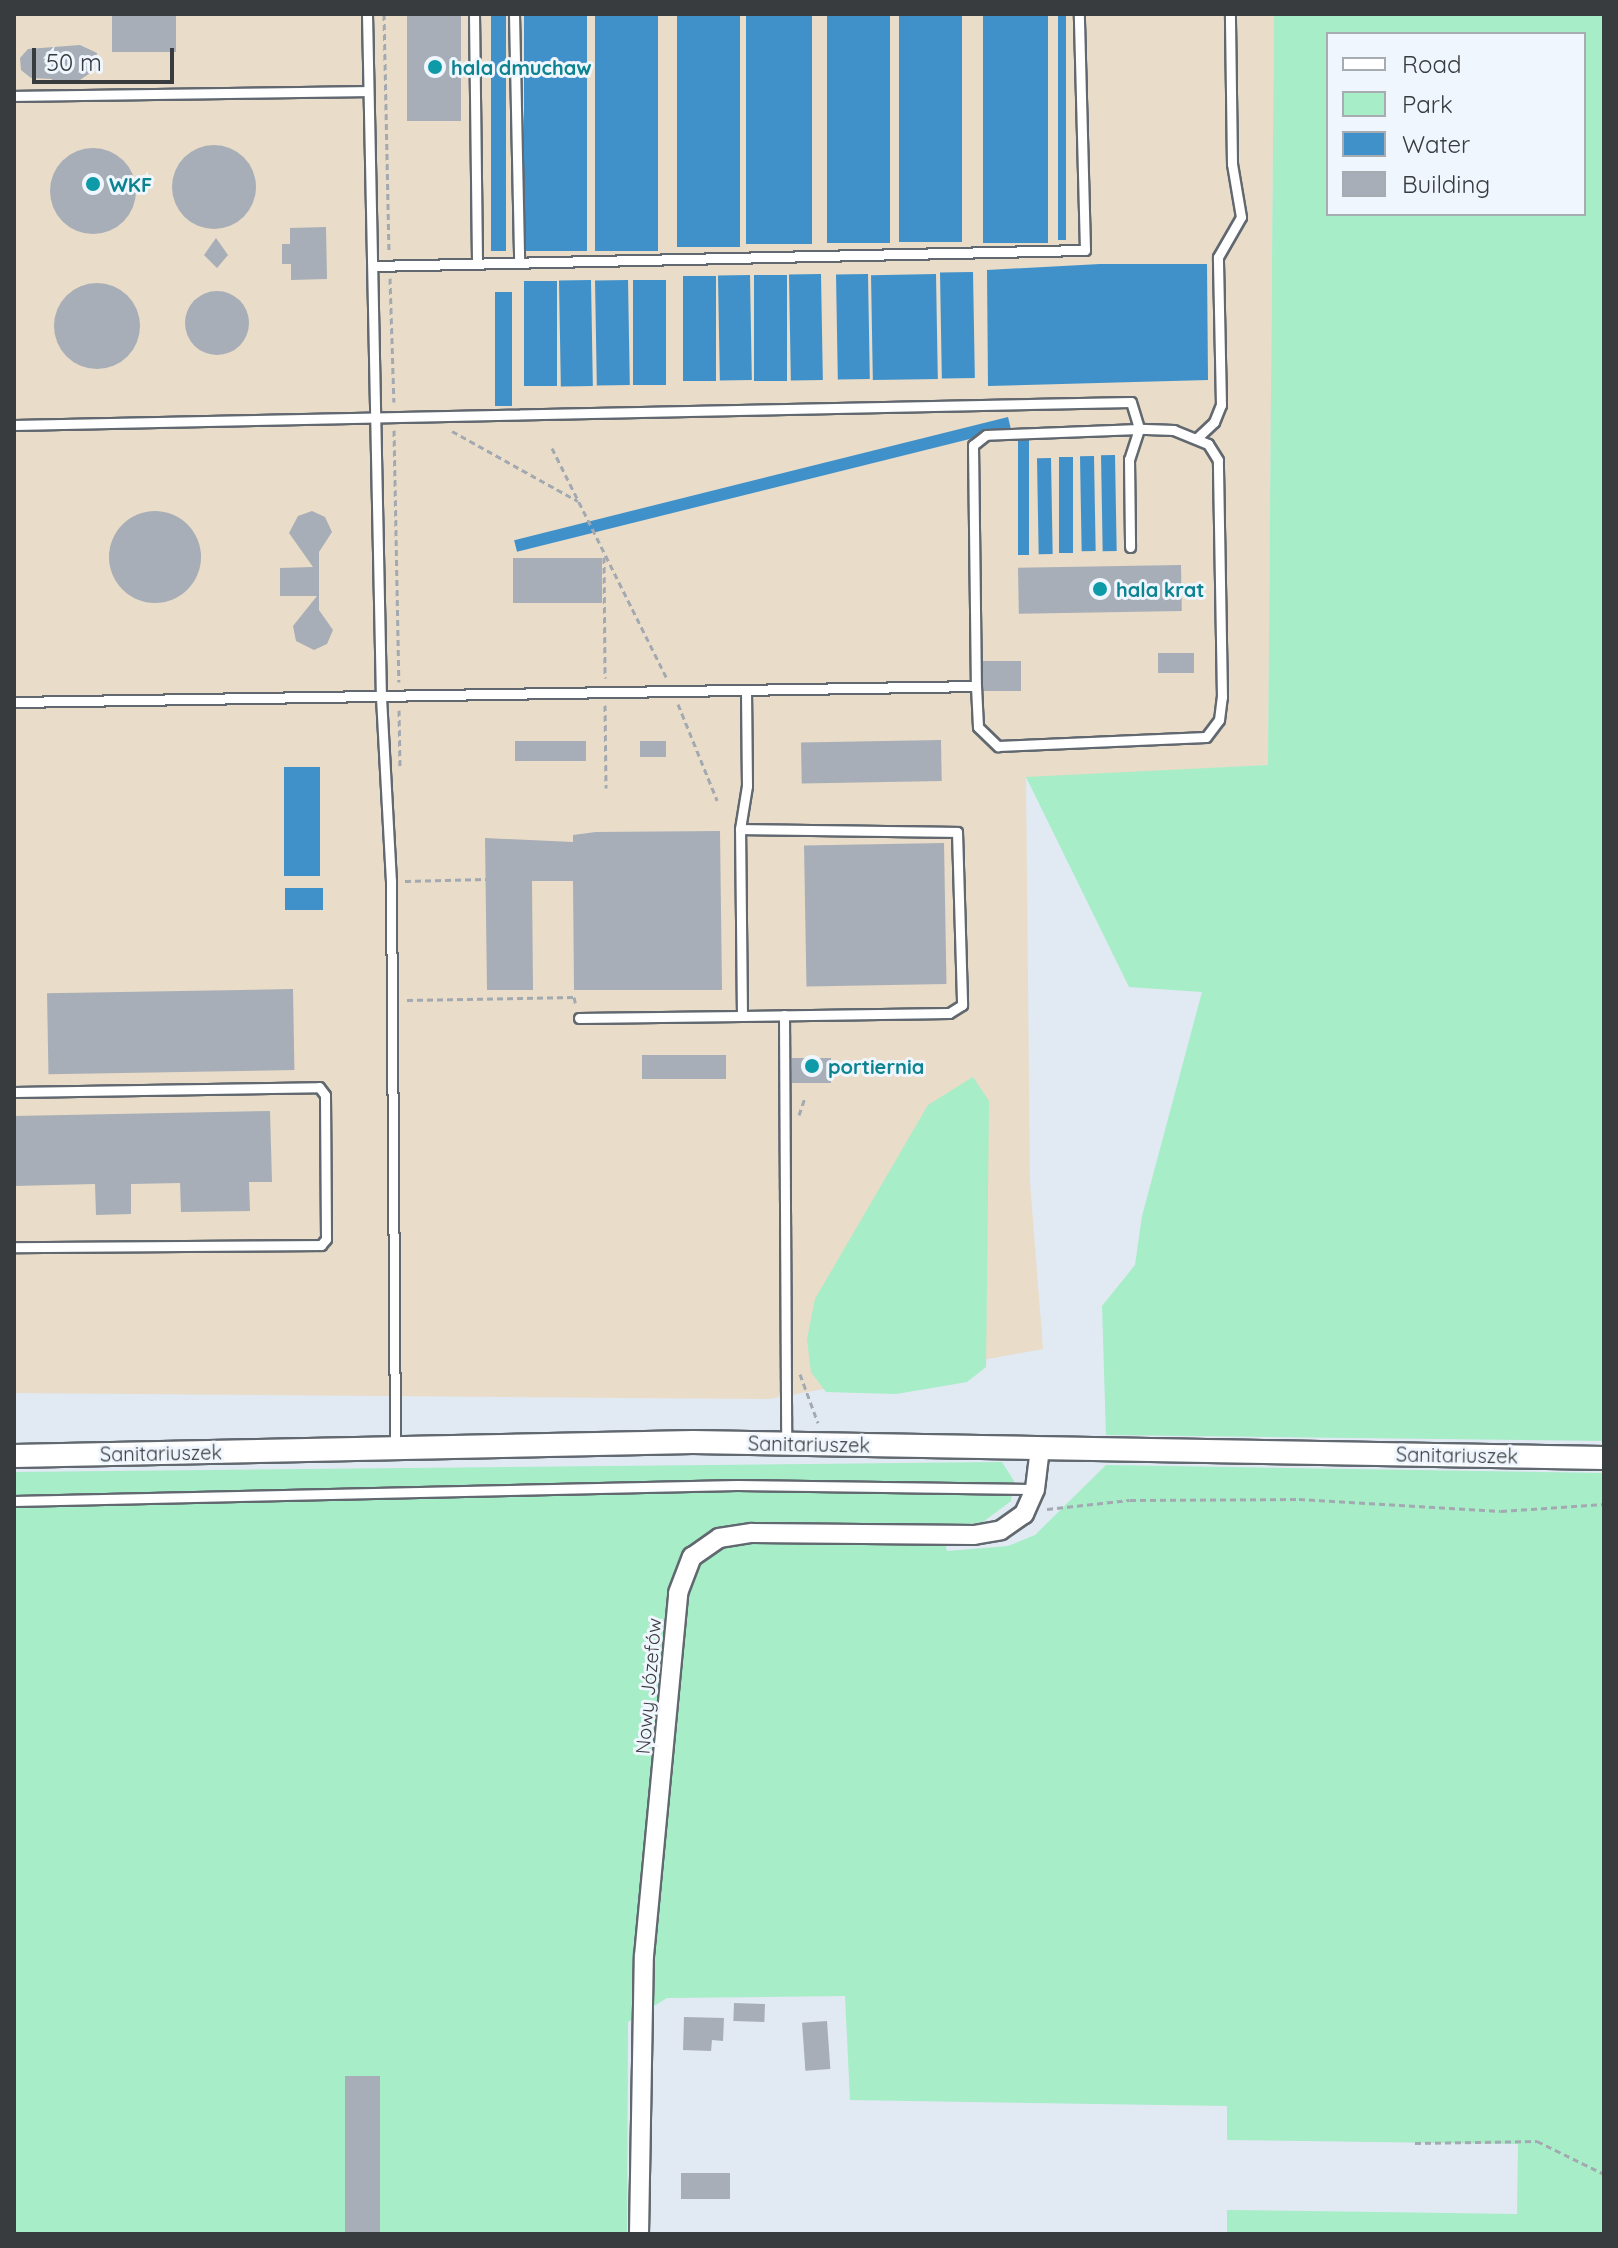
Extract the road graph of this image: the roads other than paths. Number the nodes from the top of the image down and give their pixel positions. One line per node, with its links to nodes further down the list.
1 (367, 14): 6 (lane)
2 (474, 14): 9 (lane)
3 (514, 14): 8 (lane)
4 (1079, 14): 8 (lane)
5 (1230, 14): 14 (lane)
6 (368, 91): 7 (lane); 10 (lane)
7 (14, 96)
8 (519, 262): 9 (lane)
9 (477, 263): 10 (lane)
10 (373, 266): 11 (lane)
11 (377, 420): 12 (lane); 13 (lane); 18 (lane)
12 (14, 425)
13 (1139, 429): 14 (lane); 15 (lane); 16 (lane)
14 (1197, 438): 16 (lane)
15 (1130, 547)
16 (976, 686): 17 (lane)
17 (746, 691): 18 (lane); 20 (lane)
18 (381, 697): 19 (lane); 27 (lane)
19 (14, 702)
20 (740, 829): 21 (lane); 22 (lane)
21 (784, 1015): 22 (lane); 26 (lane)
22 (742, 1016): 23 (lane)
23 (579, 1018)
24 (14, 1092): 25 (lane)
25 (14, 1247)
26 (786, 1444): 27 (street, Sanitariuszek); 28 (street, Sanitariuszek)
27 (395, 1447): 29 (street, Sanitariuszek)
28 (1040, 1448): 30 (street, Sanitariuszek); 31 (street)
29 (14, 1456)
30 (1604, 1458)
31 (1035, 1489): 32 (lane); 33 (street, Nowy Józefów)
32 (14, 1501)
33 (639, 2234)

